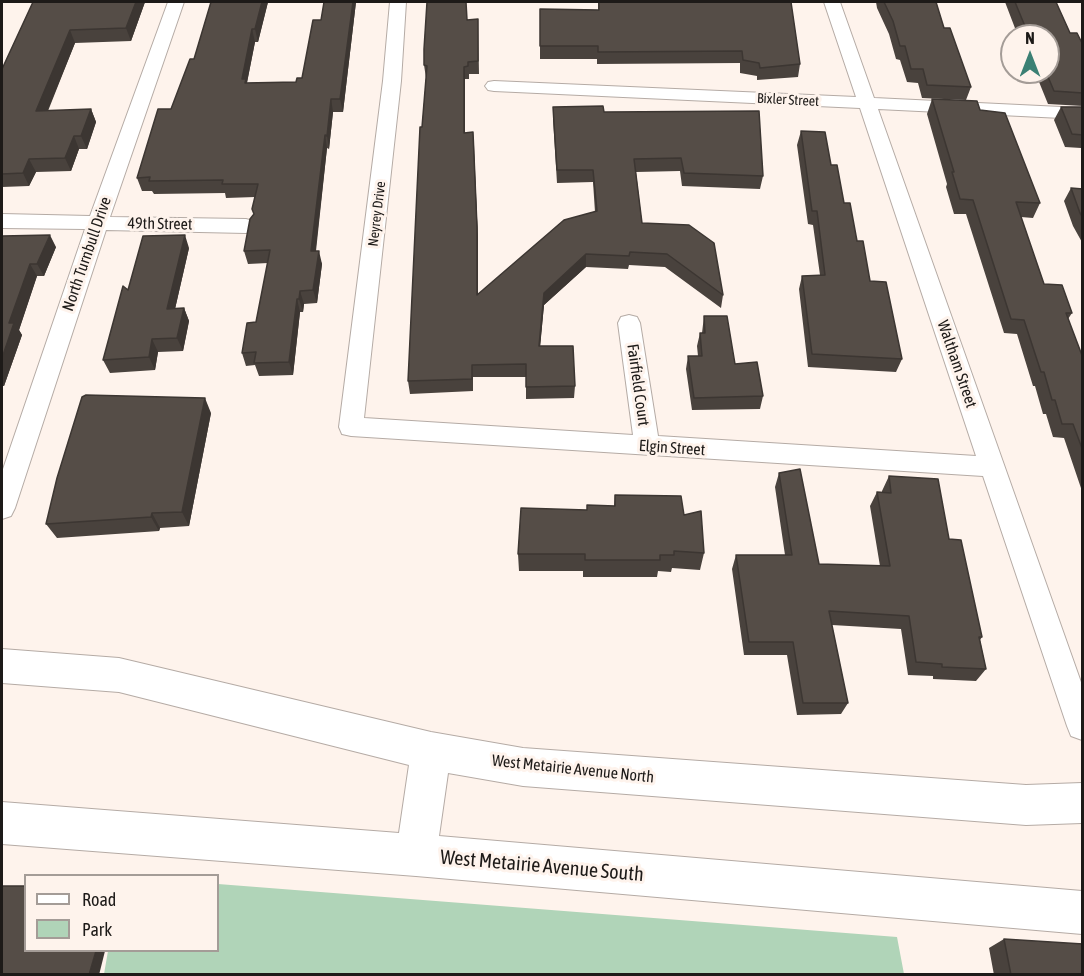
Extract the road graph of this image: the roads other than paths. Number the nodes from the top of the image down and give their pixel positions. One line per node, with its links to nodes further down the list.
1 (176, 2): 8 (street, North Turnbull Drive)
2 (398, 2): 11 (street, Neyrey Drive)
3 (832, 2): 5 (street, Waltham Street)
4 (494, 86): 5 (street, Bixler Street)
5 (868, 103): 6 (street, Bixler Street); 13 (street, Waltham Street)
6 (1083, 113)
7 (2, 221): 8 (street, 49th Street)
8 (98, 222): 9 (street, 49th Street); 14 (street, North Turnbull Drive)
9 (246, 226)
10 (629, 323): 12 (street, Fairfield Court)
11 (351, 427): 12 (street, Elgin Street)
12 (647, 446): 13 (street, Elgin Street)
13 (993, 467): 16 (street, Waltham Street)
14 (2, 508)
15 (2, 666): 17 (main road, West Metairie Avenue North)
16 (1083, 726)
17 (431, 751): 18 (main road, West Metairie Avenue North); 20 (main road)
18 (1083, 803)
19 (2, 823): 20 (main road, West Metairie Avenue South)
20 (416, 855): 21 (main road, West Metairie Avenue South)
21 (1083, 914)

